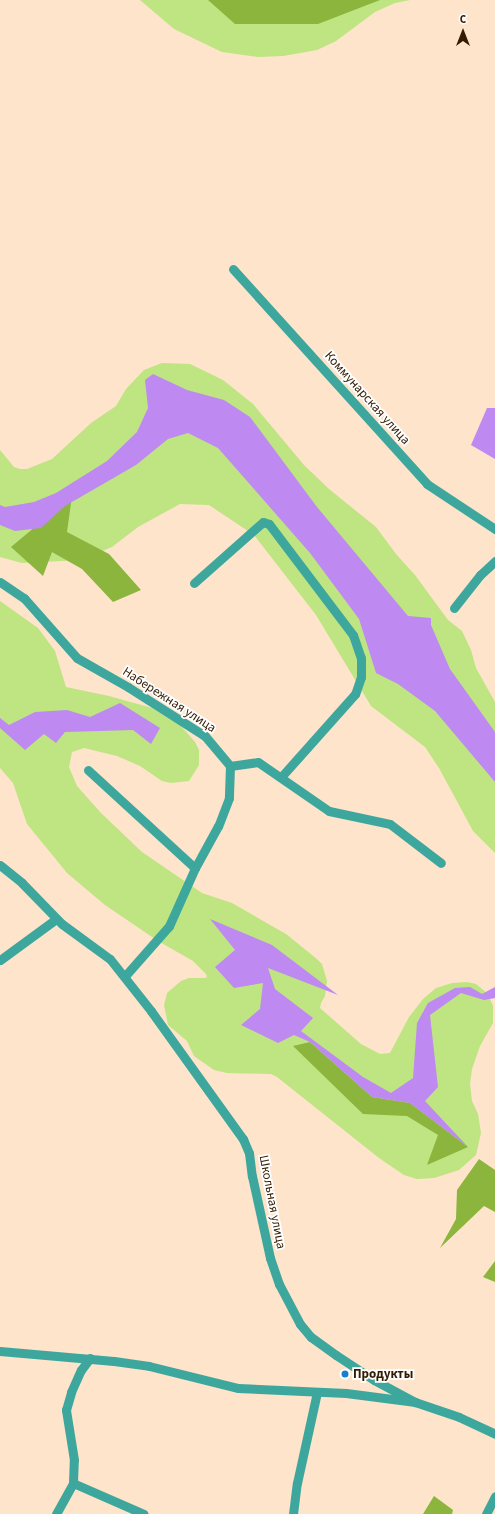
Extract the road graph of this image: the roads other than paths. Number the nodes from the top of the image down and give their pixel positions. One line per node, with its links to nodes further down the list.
1 (233, 269): 2 (street, Коммунарская улица)
2 (495, 529)
3 (495, 562): 6 (street)
4 (0, 582): 7 (street, Набережная улица)
5 (194, 583): 9 (street)
6 (454, 608)
7 (230, 766): 9 (street); 12 (street)
8 (88, 770): 12 (street)
9 (280, 777): 10 (street)
10 (441, 863)
11 (0, 865): 13 (street, Школьная улица)
12 (195, 868): 15 (street)
13 (56, 919): 14 (street); 15 (street, Школьная улица)
14 (0, 960)
15 (125, 976): 19 (street, Школьная улица)
16 (0, 1351): 17 (street, Школьная улица)
17 (90, 1358): 18 (street, Школьная улица); 21 (street)
18 (317, 1392): 19 (street, Школьная улица); 25 (street)
19 (415, 1402): 20 (street, Школьная улица)
20 (495, 1434)
21 (73, 1483): 23 (street); 24 (street)
22 (495, 1496): 26 (street)
23 (56, 1514)
24 (144, 1514)
25 (293, 1514)
26 (486, 1514)

